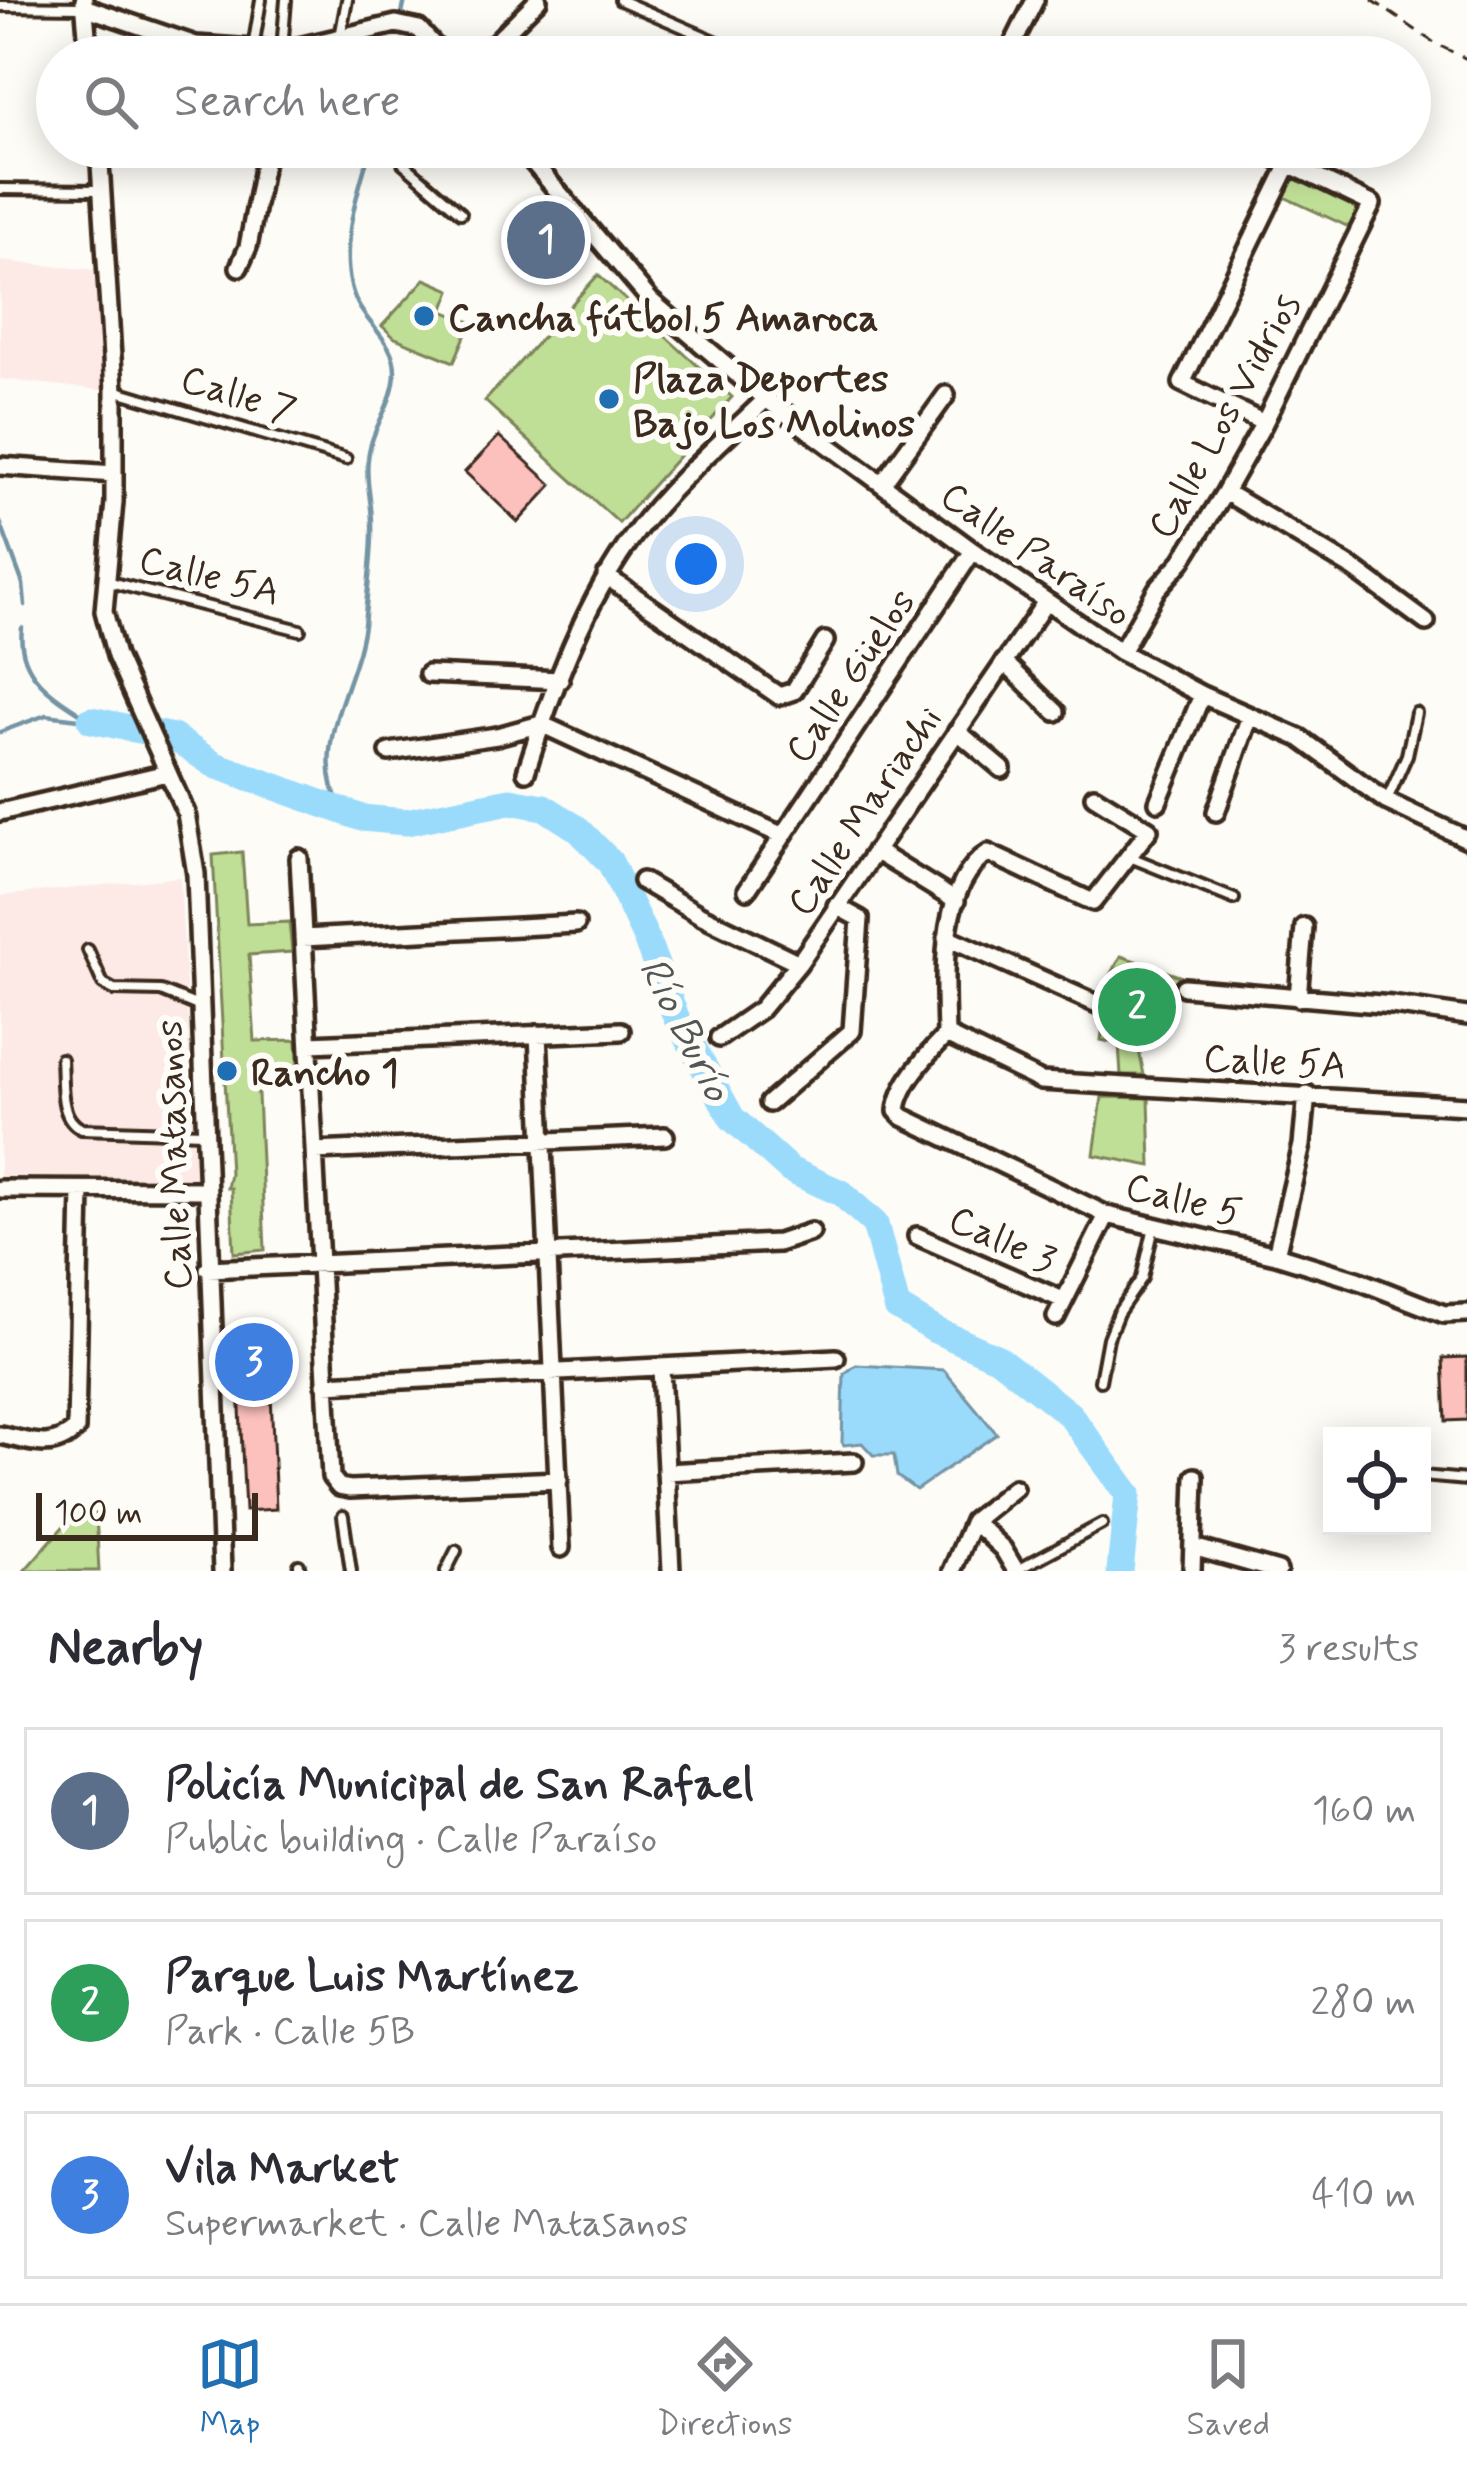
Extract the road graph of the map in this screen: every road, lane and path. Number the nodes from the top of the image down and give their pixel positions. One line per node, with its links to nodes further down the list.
1 (261, 0): 12 (lane)
2 (286, 0): 13 (lane)
3 (347, 0): 14 (lane)
4 (538, 0): 17 (street)
5 (620, 0): 18 (lane)
6 (1035, 0): 19 (street)
7 (1372, 0): 20 (path)
8 (84, 3): 9 (lane); 10 (street); 11 (street)
9 (0, 6)
10 (86, 36)
11 (172, 36)
12 (255, 36)
13 (280, 36)
14 (341, 36)
15 (348, 36): 16 (street)
16 (425, 36)
17 (505, 36)
18 (704, 36)
19 (1017, 36)
20 (1430, 36)
21 (1431, 37): 22 (path)
22 (1467, 59)
23 (100, 168): 30 (street)
24 (263, 168): 32 (street)
25 (409, 168): 31 (lane)
26 (538, 168): 35 (street, Calle Paraíso)
27 (1287, 168): 36 (street)
28 (1297, 168): 36 (street, Calle Los Vidrios)
29 (0, 189): 30 (lane)
30 (101, 190): 33 (street)
31 (461, 213)
32 (239, 267)
33 (114, 390): 37 (lane, Calle 7); 39 (street)
34 (946, 395): 40 (street)
35 (766, 400): 40 (street, Calle Paraíso); 43 (street)
36 (1264, 423): 41 (street, Calle Los Vidrios)
37 (346, 459)
38 (0, 466): 39 (street)
39 (114, 473): 44 (street)
40 (882, 484): 42 (street, Calle Paraíso)
41 (1225, 492): 46 (street); 49 (street, Calle Los Vidrios)
42 (973, 551): 45 (street, Calle Paraíso); 68 (street, Calle Güelos)
43 (606, 576): 48 (street); 52 (street)
44 (104, 581): 47 (lane, Calle 5A); 62 (street, Calle Matasanos)
45 (1045, 603): 49 (street, Calle Paraíso); 50 (street, Calle Mariachi)
46 (1426, 622)
47 (300, 630)
48 (825, 641)
49 (1121, 652): 53 (street, Calle Paraíso)
50 (1004, 662): 54 (street); 58 (street, Calle Mariachi)
51 (428, 674): 52 (street)
52 (560, 680): 57 (street)
53 (1202, 695): 56 (street, Calle Paraíso); 65 (street)
54 (1056, 712)
55 (1416, 713): 64 (lane)
56 (1250, 716): 64 (street, Calle Paraíso); 66 (street)
57 (542, 724): 59 (street); 61 (street); 68 (street)
58 (957, 731): 60 (street); 70 (street, Calle Mariachi)
59 (389, 752)
60 (1003, 769)
61 (526, 772)
62 (166, 773): 67 (street); 87 (street, Calle Matasanos)
63 (1094, 796): 71 (street)
64 (1386, 801): 69 (street, Calle Paraíso)
65 (1158, 802)
66 (1216, 812)
67 (1, 813)
68 (781, 835): 74 (street, Calle Güelos)
69 (1467, 838)
70 (875, 851): 76 (street); 77 (street, Calle Mariachi)
71 (1129, 856): 75 (lane); 76 (street)
72 (299, 858): 80 (street)
73 (642, 881): 83 (street)
74 (747, 890)
75 (1234, 899)
76 (956, 901): 81 (street)
77 (836, 906): 83 (street, Calle Mariachi); 96 (street)
78 (576, 924): 80 (street)
79 (1304, 927): 85 (street)
80 (303, 938): 93 (street)
81 (947, 938): 86 (street); 91 (street)
82 (88, 950): 87 (lane)
83 (799, 963): 92 (street, Calle Mariachi)
84 (1184, 987): 85 (street); 86 (path)
85 (1298, 998): 88 (street)
86 (1097, 1004)
87 (200, 1006): 98 (street, Calle Matasanos)
88 (1467, 1016)
89 (621, 1030): 90 (street)
90 (538, 1034): 93 (street); 100 (street)
91 (946, 1035): 95 (street, Calle 5A); 105 (street, Calle 5)
92 (719, 1038)
93 (310, 1043): 101 (street)
94 (61, 1059): 98 (lane)
95 (1307, 1094): 97 (street, Calle 5A); 110 (street)
96 (769, 1103)
97 (1467, 1106)
98 (204, 1133): 103 (street, Calle Matasanos)
99 (665, 1136): 100 (street)
100 (544, 1141): 101 (street); 109 (street)
101 (315, 1151): 111 (street)
102 (0, 1189): 104 (street)
103 (206, 1190): 104 (street); 112 (street, Calle Matasanos)
104 (81, 1191): 121 (street)
105 (1107, 1215): 106 (street, Calle 5); 113 (street)
106 (1155, 1226): 110 (street, Calle 5); 119 (lane)
107 (811, 1232): 109 (street)
108 (917, 1236): 113 (street, Calle 3)
109 (549, 1255): 111 (street); 118 (street)
110 (1276, 1256): 114 (street, Calle 5)
111 (320, 1265): 112 (street); 120 (street)
112 (208, 1269): 135 (street, Calle Matasanos)
113 (1063, 1300): 115 (street)
114 (1467, 1313)
115 (1056, 1317)
116 (836, 1358): 117 (street)
117 (661, 1368): 118 (street); 123 (street)
118 (553, 1374): 120 (street); 126 (street)
119 (1100, 1382)
120 (326, 1384): 126 (street)
121 (0, 1435)
122 (854, 1462): 123 (street)
123 (666, 1472): 138 (street)
124 (1196, 1477): 132 (street)
125 (1431, 1477): 127 (lane)
126 (559, 1480): 133 (street)
127 (1467, 1480)
128 (1014, 1488): 130 (street)
129 (344, 1516): 136 (lane)
130 (973, 1521): 139 (street); 140 (street)
131 (1102, 1524): 140 (lane)
132 (1193, 1547): 141 (street); 142 (street)
133 (561, 1548)
134 (456, 1551): 137 (lane)
135 (222, 1571)
136 (351, 1571)
137 (446, 1571)
138 (671, 1571)
139 (952, 1571)
140 (1016, 1571)
141 (1192, 1571)
142 (1278, 1571)

